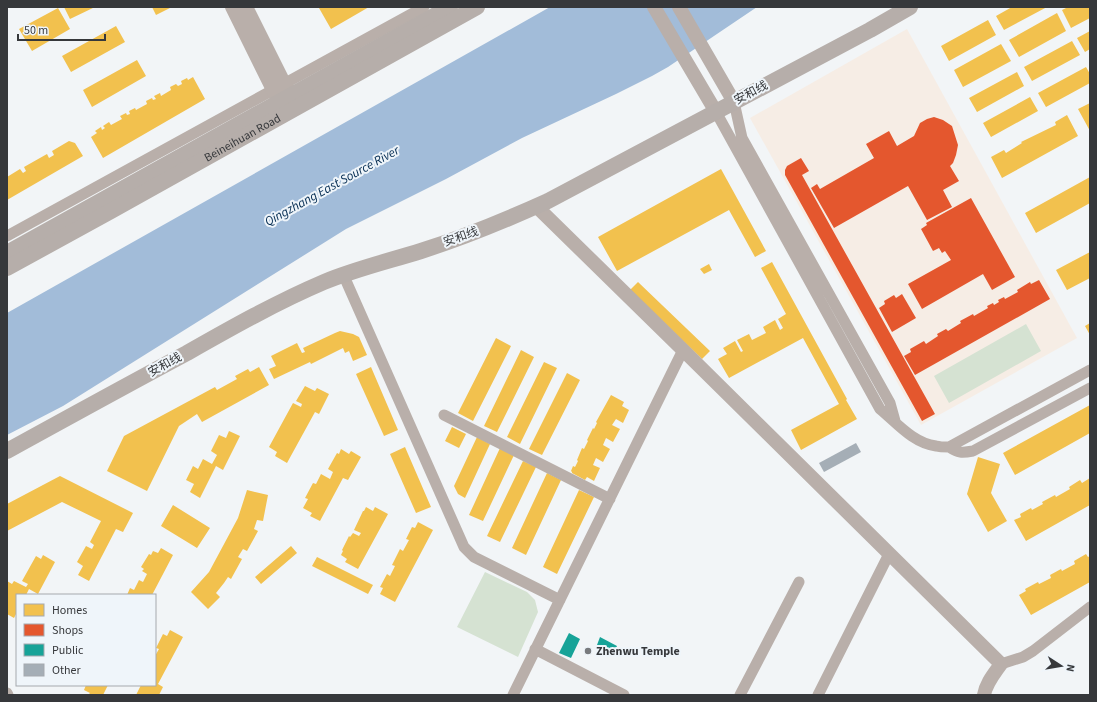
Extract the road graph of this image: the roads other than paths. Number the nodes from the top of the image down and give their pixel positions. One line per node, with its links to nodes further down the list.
1 (232, 7): 9 (street)
2 (246, 7): 9 (street)
3 (424, 7): 9 (street)
4 (450, 7): 9 (main road, Beineihuan Road)
5 (477, 7): 9 (main road, Beineihuan Road)
6 (654, 7): 11 (street)
7 (679, 7): 10 (street)
8 (910, 7): 10 (main road, 安和线)
9 (285, 99): 13 (street); 14 (main road, Beineihuan Road); 15 (main road, Beineihuan Road)
10 (734, 102): 11 (main road, 安和线); 21 (street)
11 (716, 112): 12 (main road, 安和线); 21 (street)
12 (536, 206): 16 (main road, 安和线); 17 (street)
13 (7, 236)
14 (7, 253)
15 (7, 268)
16 (343, 274): 23 (main road, 安和线); 27 (street)
17 (683, 350): 24 (street); 25 (street)
18 (1090, 370): 22 (street)
19 (1090, 388): 22 (street)
20 (444, 415): 24 (street)
21 (895, 422): 22 (street)
22 (949, 447)
23 (7, 451)
24 (610, 498): 27 (street)
25 (889, 554): 30 (street); 34 (street)
26 (799, 582): 33 (street)
27 (560, 600): 29 (street)
28 (1090, 607): 30 (street)
29 (535, 649): 31 (street); 32 (street)
30 (1001, 664): 35 (street)
31 (513, 695)
32 (624, 695)
33 (740, 695)
34 (818, 695)
35 (984, 695)

